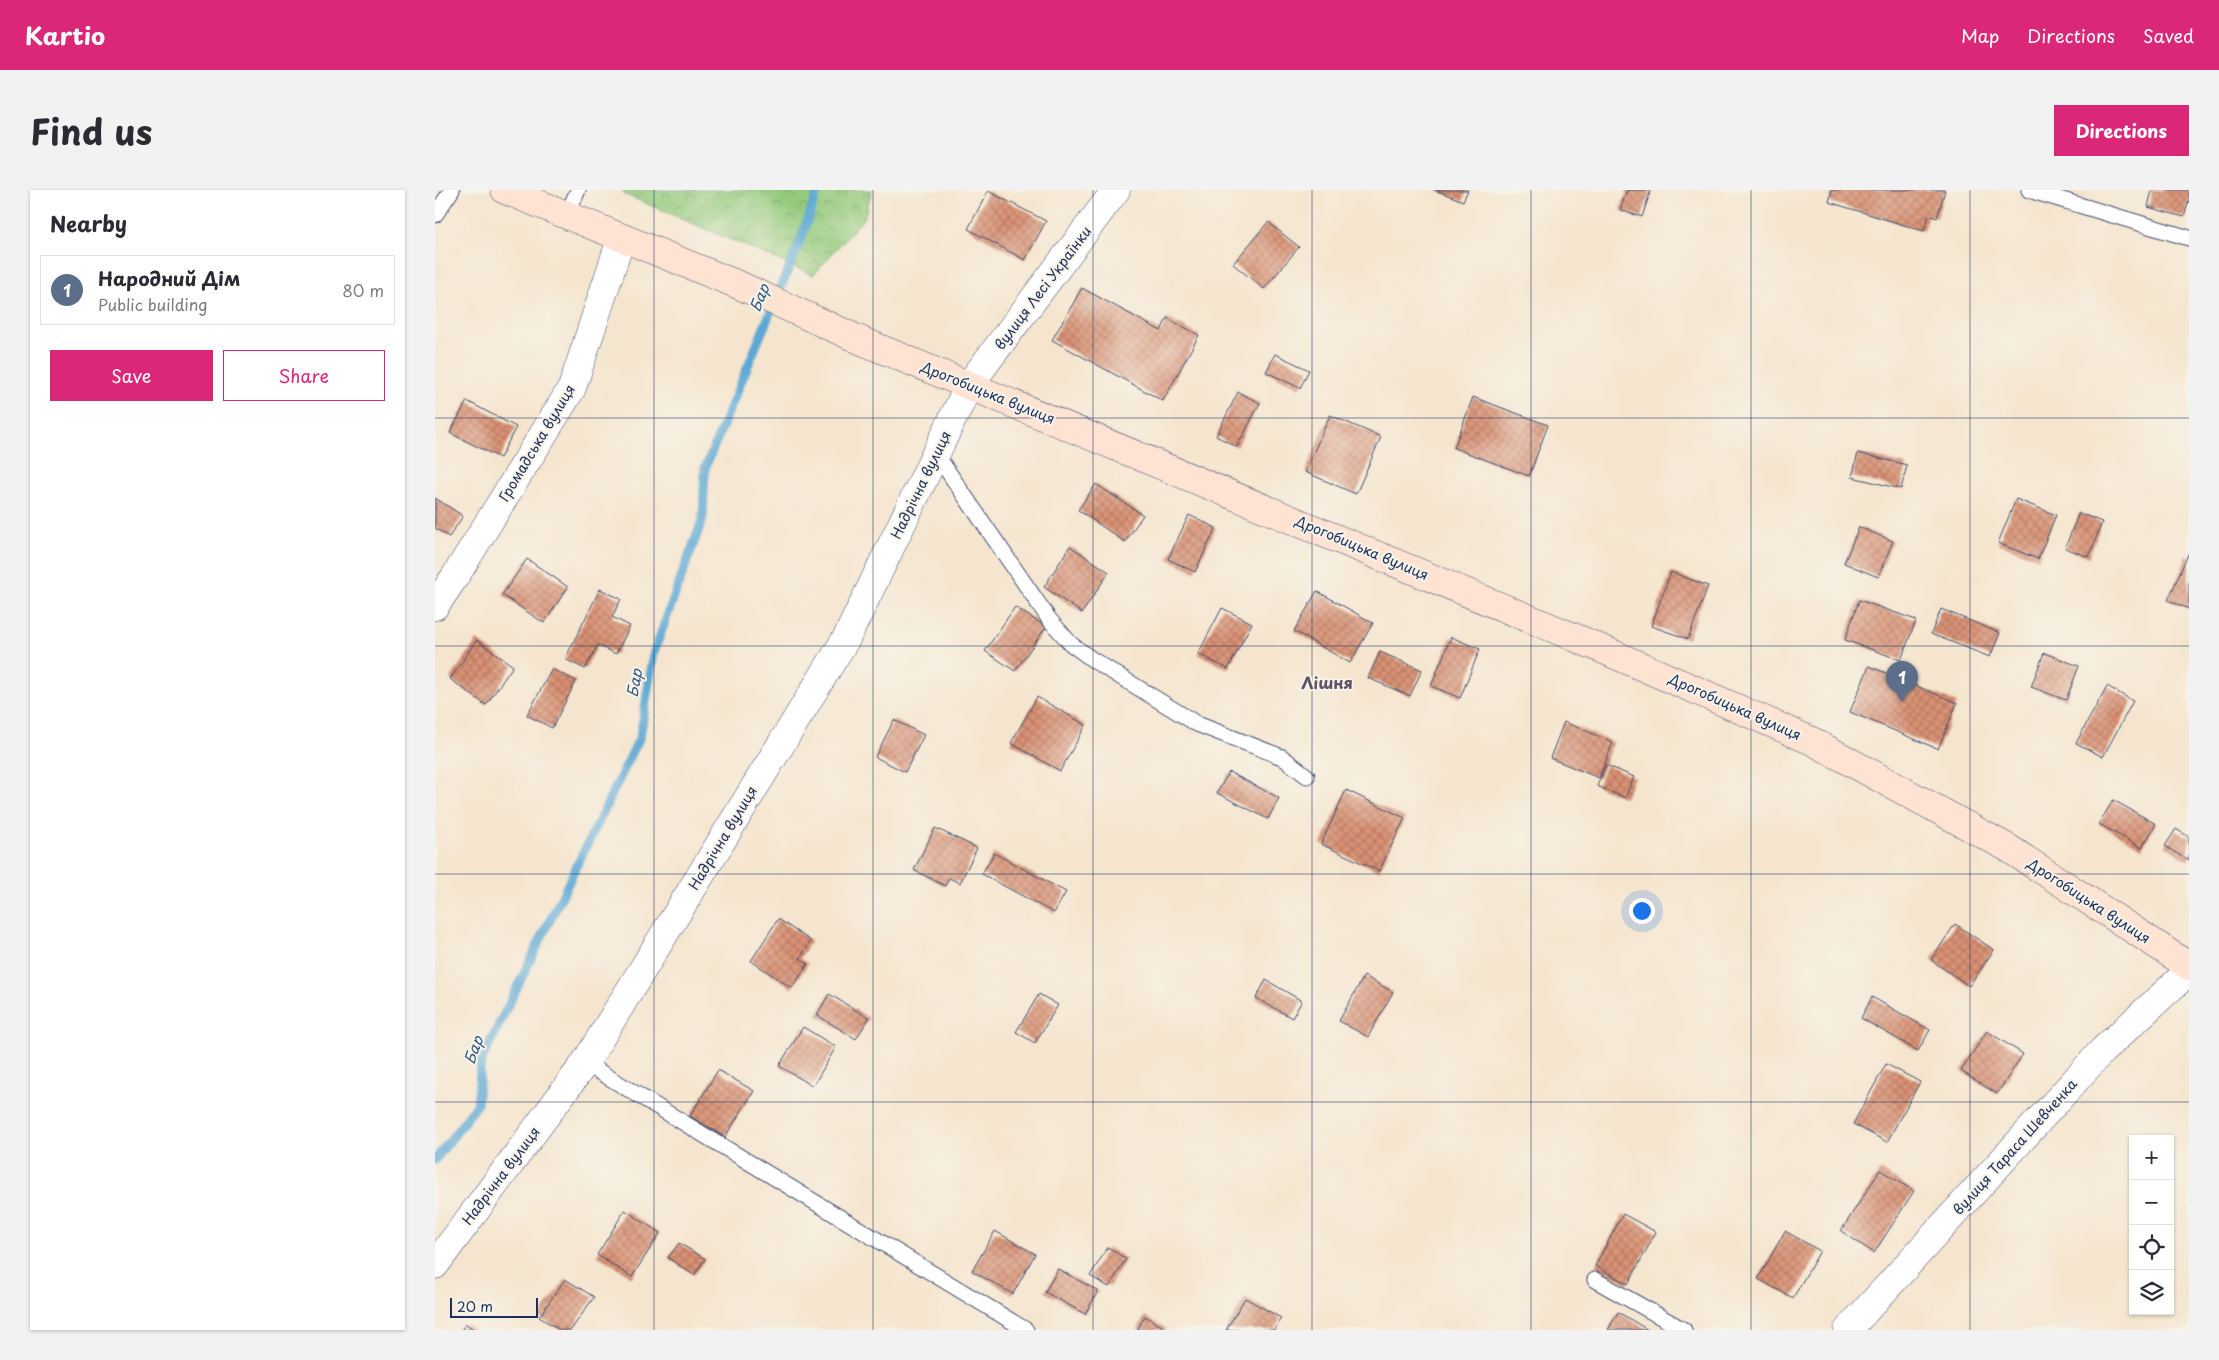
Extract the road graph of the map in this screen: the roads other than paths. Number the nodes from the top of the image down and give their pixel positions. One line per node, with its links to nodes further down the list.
1 (452, 190): 6 (lane)
2 (505, 190): 7 (main road, Дрогобицька вулиця)
3 (578, 190): 7 (lane)
4 (1116, 190): 10 (street, вулиця Лесі Українки)
5 (2029, 190): 8 (lane)
6 (435, 215)
7 (567, 215): 9 (main road, Дрогобицька вулиця)
8 (2189, 238)
9 (621, 239): 10 (main road, Дрогобицька вулиця); 12 (street, Громадська вулиця)
10 (969, 385): 11 (street, Надрічна вулиця); 14 (main road, Дрогобицька вулиця)
11 (936, 454): 13 (lane); 16 (street, Надрічна вулиця)
12 (435, 606)
13 (1307, 776)
14 (2189, 966)
15 (2189, 971): 21 (street, вулиця Тараса Шевченка)
16 (585, 1064): 17 (street, Надрічна вулиця); 19 (lane)
17 (435, 1265)
18 (1595, 1280): 20 (lane)
19 (1026, 1330)
20 (1684, 1330)
21 (1848, 1330)

